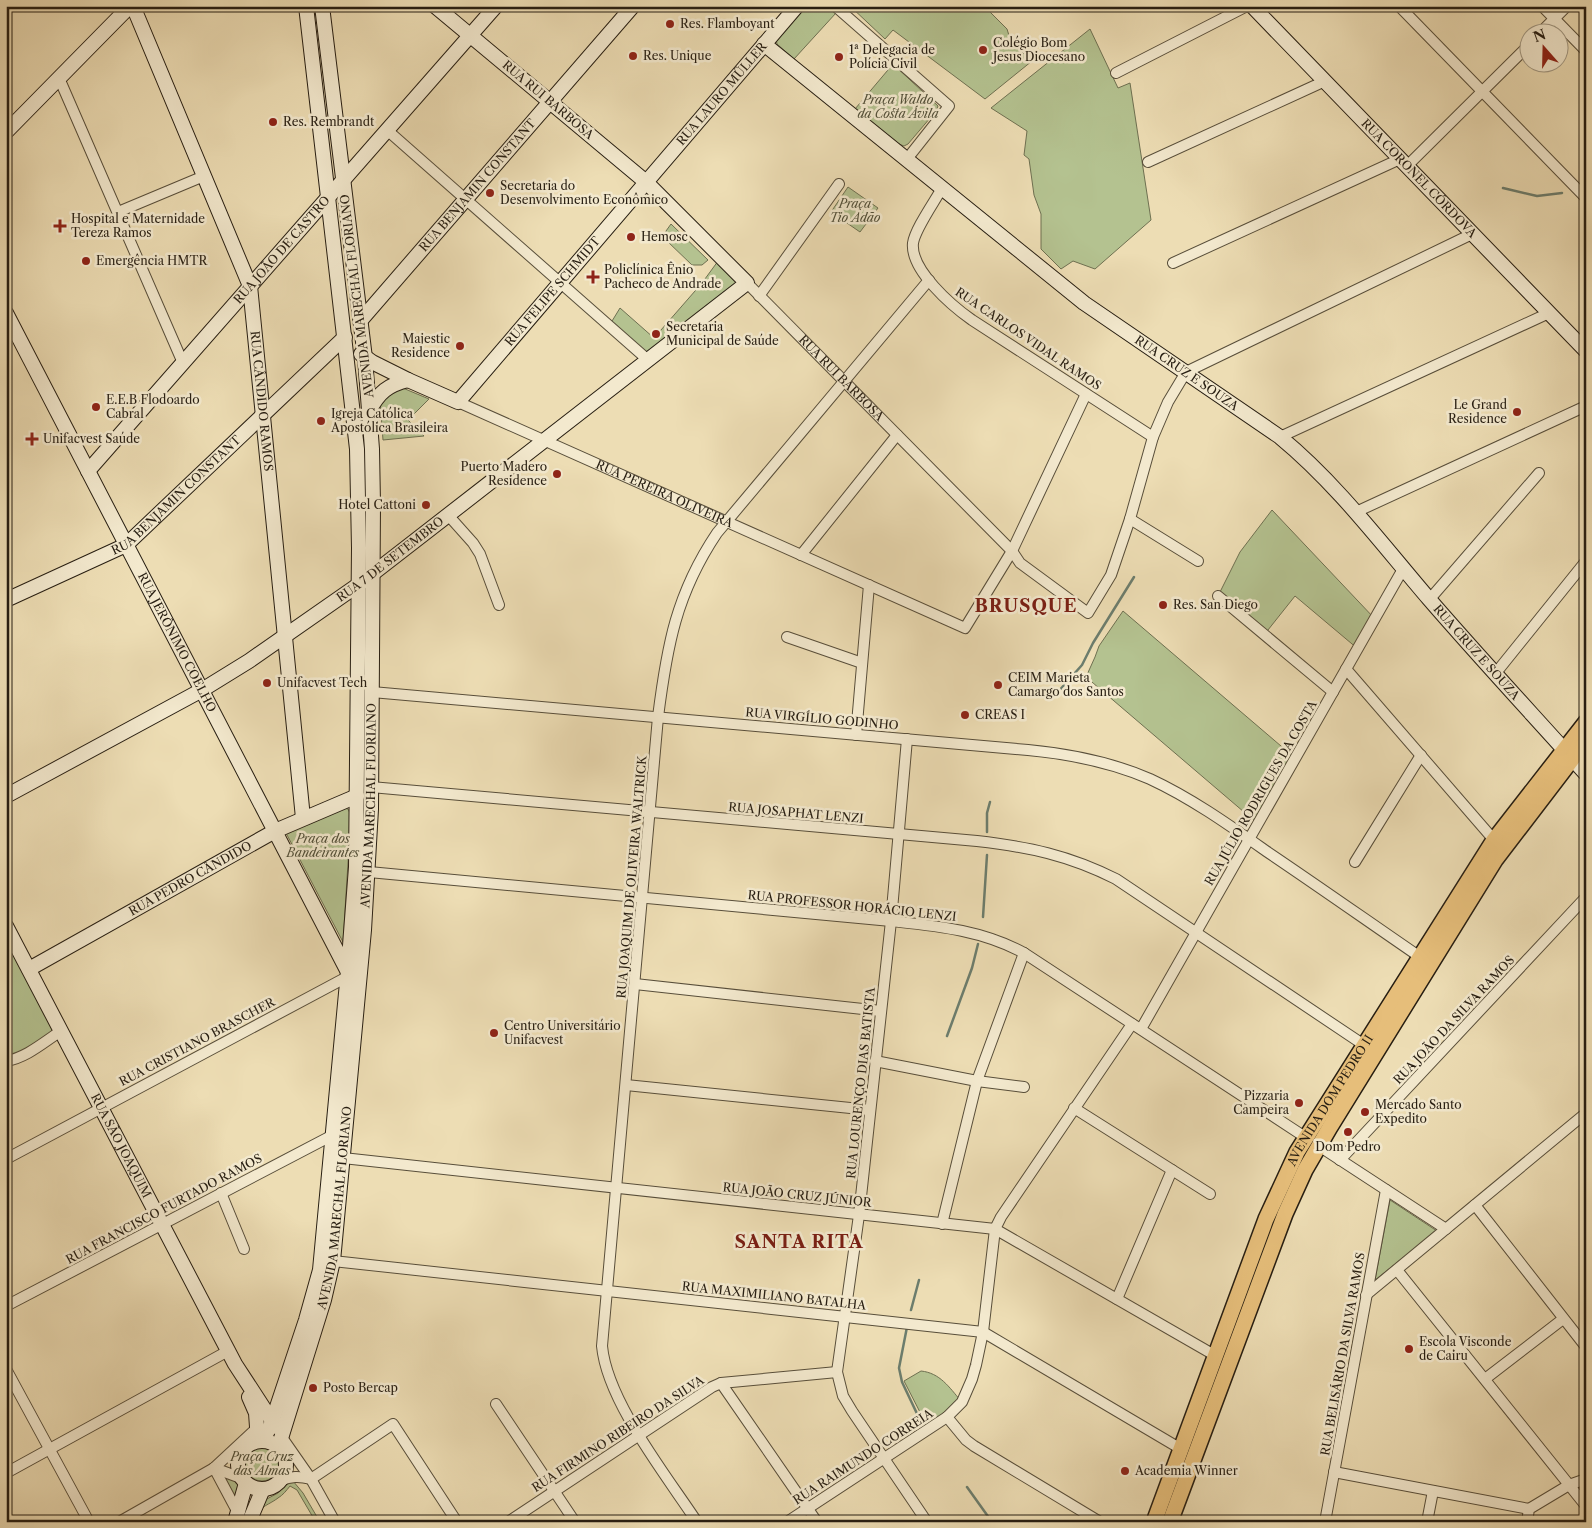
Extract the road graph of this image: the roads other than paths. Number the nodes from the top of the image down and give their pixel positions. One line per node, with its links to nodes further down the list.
1 (132, 6): 21 (street); 30 (street, RUA CÂNDIDO RAMOS)
2 (306, 6): 35 (street, AVENIDA MARECHAL FLORIANO)
3 (322, 6): 31 (street, AVENIDA MARECHAL FLORIANO)
4 (435, 6): 16 (street, RUA RUI BARBOSA)
5 (496, 6): 16 (street, RUA JOÃO DE CASTRO)
6 (633, 6): 24 (street, RUA BENJAMIN CONSTANT)
7 (797, 6): 17 (street, RUA LAURO MÜLLER)
8 (835, 6): 27 (street)
9 (1247, 6): 20 (street)
10 (1252, 6): 22 (street, RUA CORONEL CÓRDOVA)
11 (1399, 6): 23 (street)
12 (1542, 6): 14 (street)
13 (1567, 6): 14 (street)
14 (1554, 19): 15 (street); 18 (street)
15 (1551, 22)
16 (470, 36): 24 (street, RUA RUI BARBOSA); 25 (street, RUA JOÃO DE CASTRO)
17 (764, 44): 27 (street, RUA CRUZ E SOUZA); 32 (street, RUA LAURO MÜLLER)
18 (1586, 51)
19 (1520, 54): 23 (street)
20 (1116, 72)
21 (59, 78): 26 (street); 38 (street)
22 (1325, 81): 28 (street); 29 (street, RUA CORONEL CÓRDOVA)
23 (1482, 91): 29 (street); 36 (street)
24 (550, 102): 32 (street, RUA RUI BARBOSA); 37 (street, RUA BENJAMIN CONSTANT)
25 (387, 130): 31 (street, RUA JOÃO DE CASTRO); 37 (street)
26 (6, 132)
27 (907, 159): 34 (street, RUA CRUZ E SOUZA)
28 (1148, 162)
29 (1403, 163): 39 (street, RUA CORONEL CÓRDOVA); 40 (street)
30 (204, 176): 38 (street); 44 (street, RUA CÂNDIDO RAMOS)
31 (343, 179): 35 (street, RUA JOÃO DE CASTRO); 48 (street, AVENIDA MARECHAL FLORIANO)
32 (646, 182): 42 (street, RUA FELIPE SCHMIDT); 43 (street, RUA RUI BARBOSA)
33 (839, 184): 45 (street)
34 (942, 188): 41 (street, RUA CARLOS VIDAL RAMOS); 54 (street, RUA CRUZ E SOUZA)
35 (328, 196): 44 (street, RUA JOÃO DE CASTRO); 49 (street, AVENIDA MARECHAL FLORIANO)
36 (1586, 198)
37 (466, 200): 42 (street); 48 (street, RUA BENJAMIN CONSTANT)
38 (118, 212): 53 (street)
39 (1472, 234): 47 (street, RUA CORONEL CÓRDOVA); 54 (street)
40 (1173, 264)
41 (929, 280): 56 (street, RUA JOAQUIM DE OLIVEIRA WALTRICK); 57 (street, RUA CARLOS VIDAL RAMOS)
42 (560, 283): 52 (street); 58 (street, RUA FELIPE SCHMIDT)
43 (747, 283): 45 (street, RUA RUI BARBOSA); 52 (street, RUA 7 DE SETEMBRO)
44 (250, 286): 53 (street, RUA JOÃO DE CASTRO); 61 (street, RUA CÂNDIDO RAMOS)
45 (759, 296): 56 (street, RUA RUI BARBOSA)
46 (6, 313): 66 (street, RUA JERÔNIMO COELHO)
47 (1549, 313): 50 (street, RUA CORONEL CÓRDOVA); 64 (street)
48 (361, 320): 51 (street, AVENIDA MARECHAL FLORIANO)
49 (345, 337): 51 (street, RUA PEREIRA OLIVEIRA); 61 (street, RUA BENJAMIN CONSTANT); 79 (street, AVENIDA MARECHAL FLORIANO)
50 (1586, 351)
51 (365, 358): 55 (street, RUA PEREIRA OLIVEIRA); 60 (street, AVENIDA MARECHAL FLORIANO)
52 (648, 360): 65 (street, RUA 7 DE SETEMBRO)
53 (183, 363): 66 (street, RUA JOÃO DE CASTRO)
54 (1186, 372): 63 (street); 64 (street, RUA CRUZ E SOUZA)
55 (408, 380): 58 (street, RUA PEREIRA OLIVEIRA); 60 (street)
56 (844, 381): 62 (street, RUA RUI BARBOSA); 71 (street, RUA JOAQUIM DE OLIVEIRA WALTRICK)
57 (1086, 394): 63 (street, RUA CARLOS VIDAL RAMOS); 73 (street)
58 (458, 402): 65 (street, RUA PEREIRA OLIVEIRA)
59 (1586, 406): 68 (street)
60 (369, 411): 78 (street, AVENIDA MARECHAL FLORIANO)
61 (263, 416): 72 (street, RUA BENJAMIN CONSTANT); 85 (street, RUA CÂNDIDO RAMOS)
62 (897, 436): 73 (street, RUA RUI BARBOSA); 74 (street)
63 (1153, 437): 70 (street)
64 (1280, 437): 68 (street, RUA CRUZ E SOUZA)
65 (545, 440): 69 (street, RUA 7 DE SETEMBRO); 71 (street, RUA PEREIRA OLIVEIRA)
66 (88, 471): 72 (street, RUA JERÔNIMO COELHO)
67 (1539, 473): 83 (street)
68 (1356, 512): 77 (street, RUA CRUZ E SOUZA)
69 (448, 514): 78 (street, RUA 7 DE SETEMBRO); 84 (street)
70 (1130, 519): 73 (street, RUA RUI BARBOSA); 76 (street)
71 (726, 521): 74 (street, RUA PEREIRA OLIVEIRA); 93 (street, RUA JOAQUIM DE OLIVEIRA WALTRICK)
72 (126, 545): 82 (street, RUA BENJAMIN CONSTANT); 90 (street, RUA JERÔNIMO COELHO)
73 (1012, 552): 80 (street, RUA PEREIRA OLIVEIRA)
74 (801, 555): 80 (street, RUA PEREIRA OLIVEIRA)
75 (1586, 560): 89 (street)
76 (1198, 561)
77 (1403, 569): 83 (street, RUA CRUZ E SOUZA); 88 (street, RUA JÚLIO RODRIGUES DA COSTA)
78 (372, 573): 79 (street, RUA 7 DE SETEMBRO); 91 (street, AVENIDA MARECHAL FLORIANO)
79 (358, 585): 85 (street, RUA 7 DE SETEMBRO); 103 (street, AVENIDA MARECHAL FLORIANO)
80 (869, 585): 87 (street)
81 (1218, 596): 92 (street)
82 (6, 600)
83 (1429, 600): 89 (street, RUA CRUZ E SOUZA)
84 (499, 605)
85 (285, 636): 90 (street, RUA 7 DE SETEMBRO); 105 (street, RUA CÂNDIDO RAMOS)
86 (788, 636): 87 (street)
87 (862, 664): 95 (street)
88 (1346, 669): 92 (street, RUA JÚLIO RODRIGUES DA COSTA); 99 (street)
89 (1495, 674): 98 (street, RUA CRUZ E SOUZA)
90 (202, 690): 102 (street, RUA 7 DE SETEMBRO); 106 (street, RUA JERÔNIMO COELHO)
91 (372, 692): 93 (street, RUA VIRGÍLIO GODINHO); 101 (street, AVENIDA MARECHAL FLORIANO)
92 (1333, 692): 108 (street, RUA JÚLIO RODRIGUES DA COSTA)
93 (658, 717): 95 (street, RUA VIRGÍLIO GODINHO); 104 (street, RUA JOAQUIM DE OLIVEIRA WALTRICK)
94 (1586, 722): 98 (main road, AVENIDA DOM PEDRO II)
95 (856, 734): 96 (street, RUA VIRGÍLIO GODINHO)
96 (908, 739): 107 (street, RUA LOURENÇO DIAS BATISTA); 108 (street, RUA VIRGÍLIO GODINHO)
97 (1586, 741): 98 (main road, AVENIDA DOM PEDRO II)
98 (1568, 754): 100 (street, RUA CRUZ E SOUZA); 109 (main road, AVENIDA DOM PEDRO II); 137 (main road, AVENIDA DOM PEDRO II)
99 (1420, 755): 109 (street); 110 (street)
100 (1586, 774)
101 (371, 787): 104 (street, RUA JOSAPHAT LENZI); 111 (street, AVENIDA MARECHAL FLORIANO)
102 (6, 796)
103 (357, 796): 105 (street, RUA PEDRO CÂNDIDO); 120 (street, AVENIDA MARECHAL FLORIANO)
104 (650, 812): 107 (street, RUA JOSAPHAT LENZI); 113 (street, RUA JOAQUIM DE OLIVEIRA WALTRICK)
105 (303, 818): 106 (street, RUA PEDRO CÂNDIDO)
106 (275, 831): 119 (street, RUA PEDRO CÂNDIDO); 120 (street, RUA JERÔNIMO COELHO)
107 (899, 834): 114 (street, RUA LOURENÇO DIAS BATISTA); 116 (street, RUA JOSAPHAT LENZI)
108 (1249, 839): 116 (street, RUA JÚLIO RODRIGUES DA COSTA); 118 (street, RUA VIRGÍLIO GODINHO)
109 (1494, 840): 118 (main road, AVENIDA DOM PEDRO II)
110 (1355, 862)
111 (369, 872): 113 (street, RUA PROFESSOR HORÁCIO LENZI); 139 (street, AVENIDA MARECHAL FLORIANO)
112 (1586, 897): 140 (street, RUA JOÃO DA SILVA RAMOS)
113 (642, 898): 114 (street, RUA PROFESSOR HORÁCIO LENZI); 121 (street, RUA JOAQUIM DE OLIVEIRA WALTRICK)
114 (891, 921): 117 (street, RUA PROFESSOR HORÁCIO LENZI); 122 (street, RUA LOURENÇO DIAS BATISTA)
115 (7, 929): 119 (street, RUA SÃO JOAQUIM)
116 (1196, 933): 123 (street, RUA JÚLIO RODRIGUES DA COSTA); 125 (street, RUA JOSAPHAT LENZI)
117 (1024, 953): 123 (street, RUA PROFESSOR HORÁCIO LENZI); 128 (street)
118 (1420, 957): 125 (main road, AVENIDA DOM PEDRO II)
119 (29, 969): 124 (street, RUA SÃO JOAQUIM)
120 (348, 974): 131 (street, RUA CRISTIANO BRASCHER); 135 (street, AVENIDA MARECHAL FLORIANO)
121 (635, 984): 122 (street); 129 (street, RUA JOAQUIM DE OLIVEIRA WALTRICK)
122 (881, 1011): 127 (street, RUA LOURENÇO DIAS BATISTA)
123 (1137, 1027): 132 (street, RUA JÚLIO RODRIGUES DA COSTA); 136 (street, RUA PROFESSOR HORÁCIO LENZI)
124 (61, 1031): 126 (street); 131 (street, RUA SÃO JOAQUIM)
125 (1364, 1045): 136 (main road, AVENIDA DOM PEDRO II)
126 (6, 1061)
127 (876, 1062): 128 (street); 133 (street, RUA LOURENÇO DIAS BATISTA)
128 (977, 1081): 130 (street); 149 (street)
129 (626, 1085): 133 (street); 142 (street, RUA JOAQUIM DE OLIVEIRA WALTRICK)
130 (1024, 1087)
131 (101, 1108): 138 (street, RUA CRISTIANO BRASCHER); 148 (street, RUA SÃO JOAQUIM)
132 (1074, 1108): 141 (street); 151 (street, RUA JÚLIO RODRIGUES DA COSTA)
133 (870, 1110): 147 (street, RUA LOURENÇO DIAS BATISTA)
134 (1586, 1113): 146 (street)
135 (333, 1135): 144 (street, RUA FRANCISCO FURTADO RAMOS); 172 (street, AVENIDA MARECHAL FLORIANO)
136 (1305, 1137): 164 (main road, AVENIDA DOM PEDRO II)
137 (1319, 1146): 140 (street); 207 (main road, AVENIDA DOM PEDRO II)
138 (6, 1158)
139 (343, 1158): 142 (street, RUA JOÃO CRUZ JÚNIOR); 153 (street, AVENIDA MARECHAL FLORIANO)
140 (1340, 1160): 143 (street)
141 (1172, 1170): 145 (street); 157 (street)
142 (617, 1188): 147 (street, RUA JOÃO CRUZ JÚNIOR); 155 (street, RUA JOAQUIM DE OLIVEIRA WALTRICK)
143 (1386, 1190): 150 (street); 156 (street, RUA BELISÁRIO DA SILVA RAMOS)
144 (221, 1193): 148 (street, RUA FRANCISCO FURTADO RAMOS); 152 (street)
145 (1210, 1194)
146 (1475, 1205): 150 (street); 160 (street)
147 (859, 1214): 149 (street, RUA JOÃO CRUZ JÚNIOR); 159 (street, RUA LOURENÇO DIAS BATISTA)
148 (162, 1224): 158 (street, RUA FRANCISCO FURTADO RAMOS); 163 (street, RUA SÃO JOAQUIM)
149 (942, 1224): 151 (street, RUA JOÃO CRUZ JÚNIOR)
150 (1446, 1229): 154 (street)
151 (995, 1230): 157 (street, RUA JOÃO CRUZ JÚNIOR); 161 (street, RUA JÚLIO RODRIGUES DA COSTA)
152 (244, 1249)
153 (333, 1261): 155 (street, RUA MAXIMILIANO BATALHA); 175 (street, AVENIDA MARECHAL FLORIANO)
154 (1397, 1270): 156 (street); 168 (street)
155 (608, 1291): 159 (street, RUA MAXIMILIANO BATALHA); 173 (street, RUA JOAQUIM DE OLIVEIRA WALTRICK)
156 (1366, 1295): 181 (street, RUA BELISÁRIO DA SILVA RAMOS)
157 (1117, 1299): 164 (street, RUA JOÃO CRUZ JÚNIOR)
158 (6, 1306)
159 (845, 1316): 161 (street, RUA MAXIMILIANO BATALHA); 167 (street, RUA LOURENÇO DIAS BATISTA)
160 (1563, 1319): 162 (street); 168 (street)
161 (983, 1332): 171 (street, RUA JÚLIO RODRIGUES DA COSTA); 178 (street, RUA MAXIMILIANO BATALHA)
162 (1586, 1347)
163 (228, 1351): 165 (street, RUA SÃO JOAQUIM); 177 (street)
164 (1216, 1356): 178 (main road, AVENIDA DOM PEDRO II)
165 (235, 1364): 172 (street, RUA SÃO JOAQUIM); 174 (street, RUA SÃO JOAQUIM)
166 (6, 1370): 177 (street)
167 (837, 1372): 169 (street, RUA FIRMINO RIBEIRO DA SILVA); 179 (street, RUA LOURENÇO DIAS BATISTA)
168 (1485, 1379): 187 (street)
169 (721, 1383): 173 (street, RUA FIRMINO RIBEIRO DA SILVA); 192 (street)
170 (496, 1404): 189 (street)
171 (947, 1418): 179 (street, RUA RAIMUNDO CORREIA); 205 (street, RUA RAIMUNDO CORREIA)
172 (272, 1422): 174 (street, AVENIDA MARECHAL FLORIANO); 175 (street, RUA SÃO JOAQUIM)
173 (639, 1436): 189 (street, RUA FIRMINO RIBEIRO DA SILVA); 201 (street, RUA JOAQUIM DE OLIVEIRA WALTRICK)
174 (258, 1438): 175 (street); 176 (street); 176 (street); 185 (street)
175 (283, 1447): 183 (street); 186 (street)
176 (235, 1448): 180 (street)
177 (50, 1449): 182 (street); 195 (street)
178 (1181, 1449): 206 (main road, AVENIDA DOM PEDRO II)
179 (884, 1458): 192 (street, RUA RAIMUNDO CORREIA); 204 (street, RUA LOURENÇO DIAS BATISTA)
180 (214, 1468): 185 (street); 194 (street); 196 (street)
181 (1334, 1472): 190 (street); 208 (street, RUA BELISÁRIO DA SILVA RAMOS)
182 (6, 1473)
183 (310, 1479): 186 (street); 197 (street); 198 (street)
184 (1586, 1479): 187 (street)
185 (244, 1480): 188 (street); 194 (street)
186 (280, 1481): 188 (street)
187 (1569, 1486): 191 (street); 193 (street)
188 (263, 1489): 194 (street)
189 (554, 1491): 199 (street, RUA FIRMINO RIBEIRO DA SILVA); 200 (street)
190 (1433, 1491): 193 (street); 209 (street)
191 (1586, 1506)
192 (808, 1508): 202 (street, RUA RAIMUNDO CORREIA); 203 (street)
193 (1529, 1509): 210 (street)
194 (241, 1519)
195 (89, 1522)
196 (118, 1522)
197 (335, 1522)
198 (457, 1522)
199 (508, 1522)
200 (575, 1522)
201 (697, 1522)
202 (786, 1522)
203 (817, 1522)
204 (927, 1522)
205 (1100, 1522)
206 (1154, 1522)
207 (1170, 1522)
208 (1325, 1522)
209 (1427, 1522)
210 (1527, 1522)

